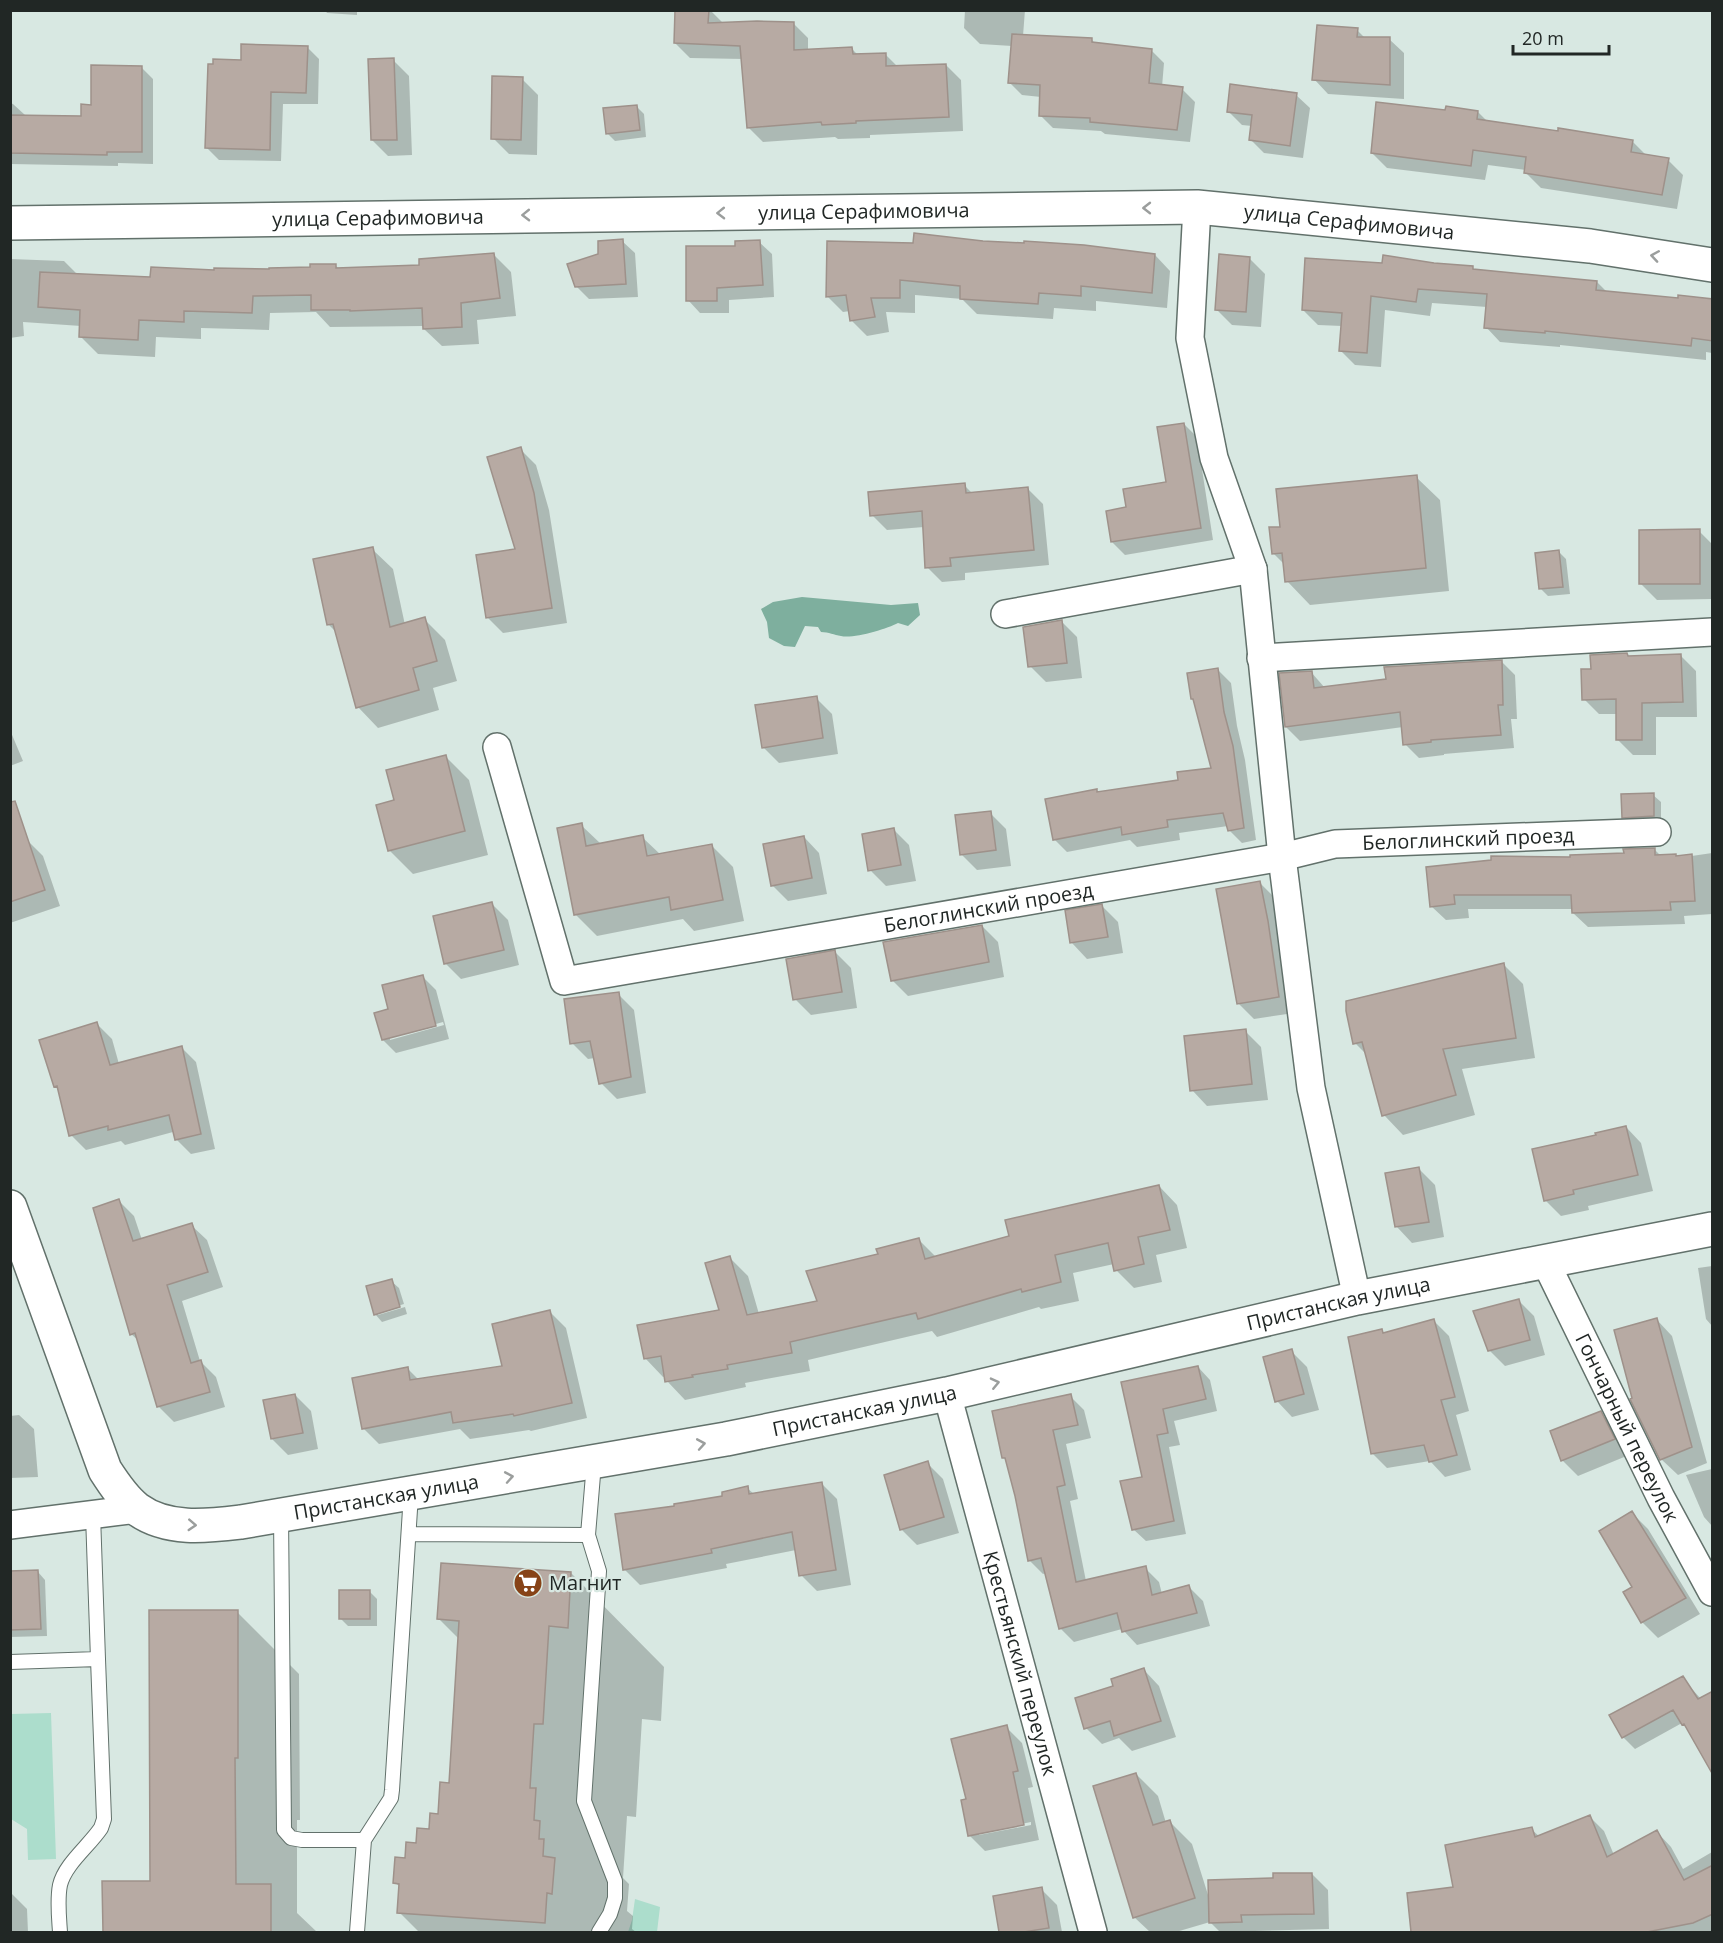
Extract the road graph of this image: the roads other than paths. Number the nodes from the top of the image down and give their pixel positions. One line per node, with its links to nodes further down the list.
1 (1197, 207): 2 (street, улица Серафимовича, one-way to 2); 3 (street, улица Серафимовича, one-way to 1); 4 (street)
2 (10, 223)
3 (1713, 265)
4 (1253, 569): 5 (street); 7 (street)
5 (1005, 614)
6 (1713, 632): 7 (street)
7 (1261, 658): 10 (street)
8 (497, 747): 10 (street, Белоглинский проезд)
9 (1657, 832): 10 (street, Белоглинский проезд)
10 (1282, 857): 14 (street)
11 (10, 1208): 18 (street)
12 (1713, 1229): 13 (street, Пристанская улица)
13 (1545, 1261): 14 (street, Пристанская улица); 24 (street, Гончарный переулок)
14 (1357, 1298): 15 (street, Пристанская улица, one-way to 14)
15 (947, 1394): 16 (street, Пристанская улица, one-way to 15); 28 (street, Крестьянский переулок)
16 (594, 1463): 17 (street, Пристанская улица, one-way to 16); 23 (lane)
17 (411, 1494): 20 (street, Пристанская улица); 22 (lane)
18 (137, 1509): 19 (street); 20 (street, Пристанская улица, one-way to 20)
19 (93, 1515): 21 (street); 25 (lane)
20 (281, 1515): 27 (lane)
21 (10, 1525)
22 (409, 1534): 23 (lane); 27 (lane)
23 (588, 1535): 31 (lane)
24 (1713, 1592)
25 (98, 1659): 26 (lane); 29 (lane)
26 (10, 1662)
27 (364, 1840): 30 (lane)
28 (1085, 1928)
29 (60, 1932)
30 (357, 1932)
31 (599, 1932)

